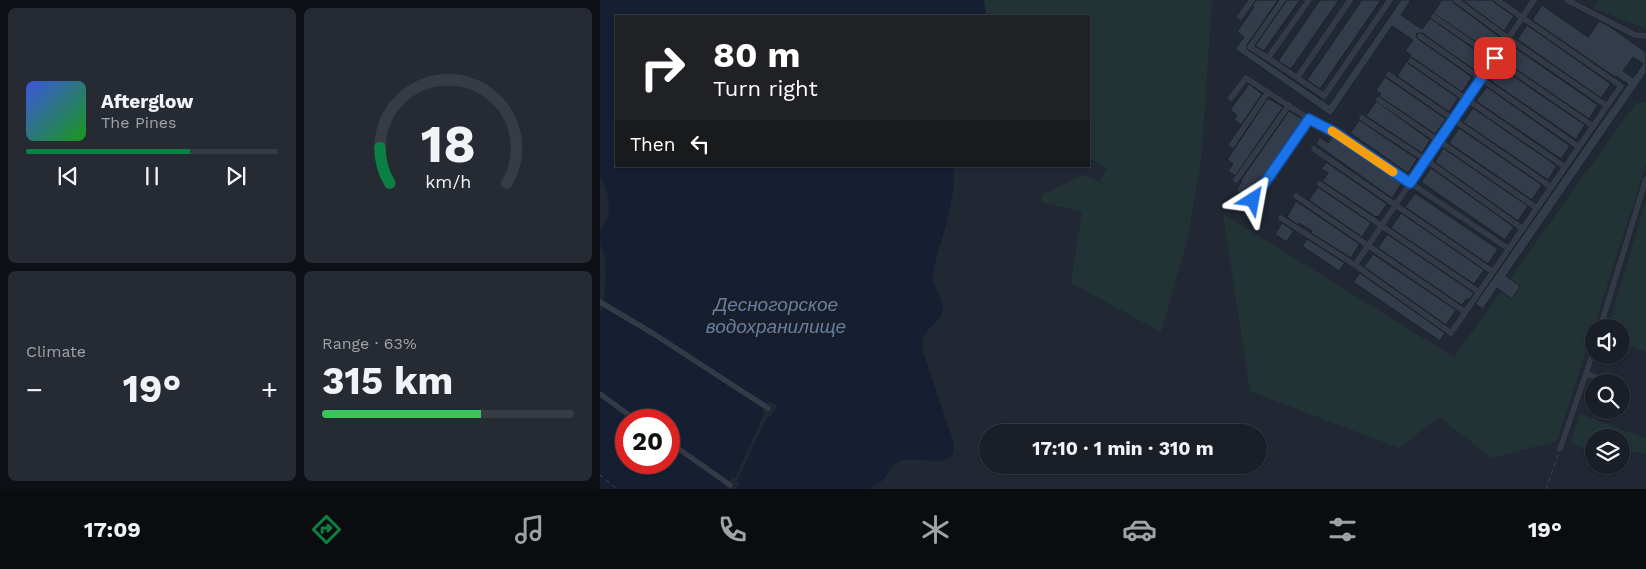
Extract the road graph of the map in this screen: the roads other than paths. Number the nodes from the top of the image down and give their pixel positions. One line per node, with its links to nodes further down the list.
1 (1252, 0): 10 (lane)
2 (1283, 0): 16 (lane)
3 (1309, 0): 16 (lane)
4 (1350, 0): 20 (lane)
5 (1390, 0): 20 (lane)
6 (1456, 0): 15 (lane)
7 (1498, 0): 12 (lane)
8 (1534, 0): 12 (lane)
9 (1567, 0): 14 (lane)
10 (1240, 17)
11 (1434, 17): 17 (lane)
12 (1522, 17): 15 (lane); 27 (lane)
13 (1420, 36): 21 (lane)
14 (1646, 36)
15 (1508, 38): 17 (lane); 27 (lane)
16 (1268, 58): 20 (lane)
17 (1495, 58): 21 (lane); 31 (lane)
18 (1411, 61): 24 (lane)
19 (1389, 75): 30 (lane)
20 (1297, 78)
21 (1481, 78): 24 (lane); 34 (lane)
22 (1268, 92): 23 (lane); 26 (lane); 33 (lane)
23 (1231, 98)
24 (1467, 99): 30 (lane); 37 (lane)
25 (1379, 100): 32 (lane)
26 (1289, 106): 29 (lane); 39 (lane)
27 (1607, 106): 31 (lane)
28 (1362, 118): 36 (lane)
29 (1309, 119): 40 (lane); 44 (lane)
30 (1454, 119): 32 (lane); 42 (lane)
31 (1593, 126): 34 (lane)
32 (1440, 140): 36 (lane); 46 (lane)
33 (1232, 145)
34 (1579, 147): 37 (lane)
35 (1314, 149): 45 (lane)
36 (1426, 160): 40 (lane); 49 (lane)
37 (1565, 167): 42 (lane)
38 (1646, 179): 57 (lane)
39 (1236, 180)
40 (1410, 183): 45 (lane); 51 (lane)
41 (1320, 184): 48 (lane)
42 (1551, 187): 46 (lane)
43 (1296, 196): 50 (lane)
44 (1253, 200)
45 (1396, 204): 48 (lane); 53 (lane)
46 (1537, 208): 49 (lane)
47 (1281, 218): 52 (lane)
48 (1382, 225): 50 (lane); 54 (lane)
49 (1522, 229): 51 (lane)
50 (1368, 246): 52 (lane); 56 (lane)
51 (1508, 249): 53 (lane)
52 (1355, 265): 56 (lane)
53 (1493, 272): 54 (lane)
54 (1479, 292): 56 (lane)
55 (600, 302): 62 (lane)
56 (1465, 312)
57 (1603, 319)
58 (1589, 364): 59 (lane)
59 (1586, 374)
60 (1585, 377): 64 (lane)
61 (600, 394): 63 (lane)
62 (768, 408)
63 (621, 409)
64 (1560, 449)
65 (680, 450): 66 (lane)
66 (730, 485)

